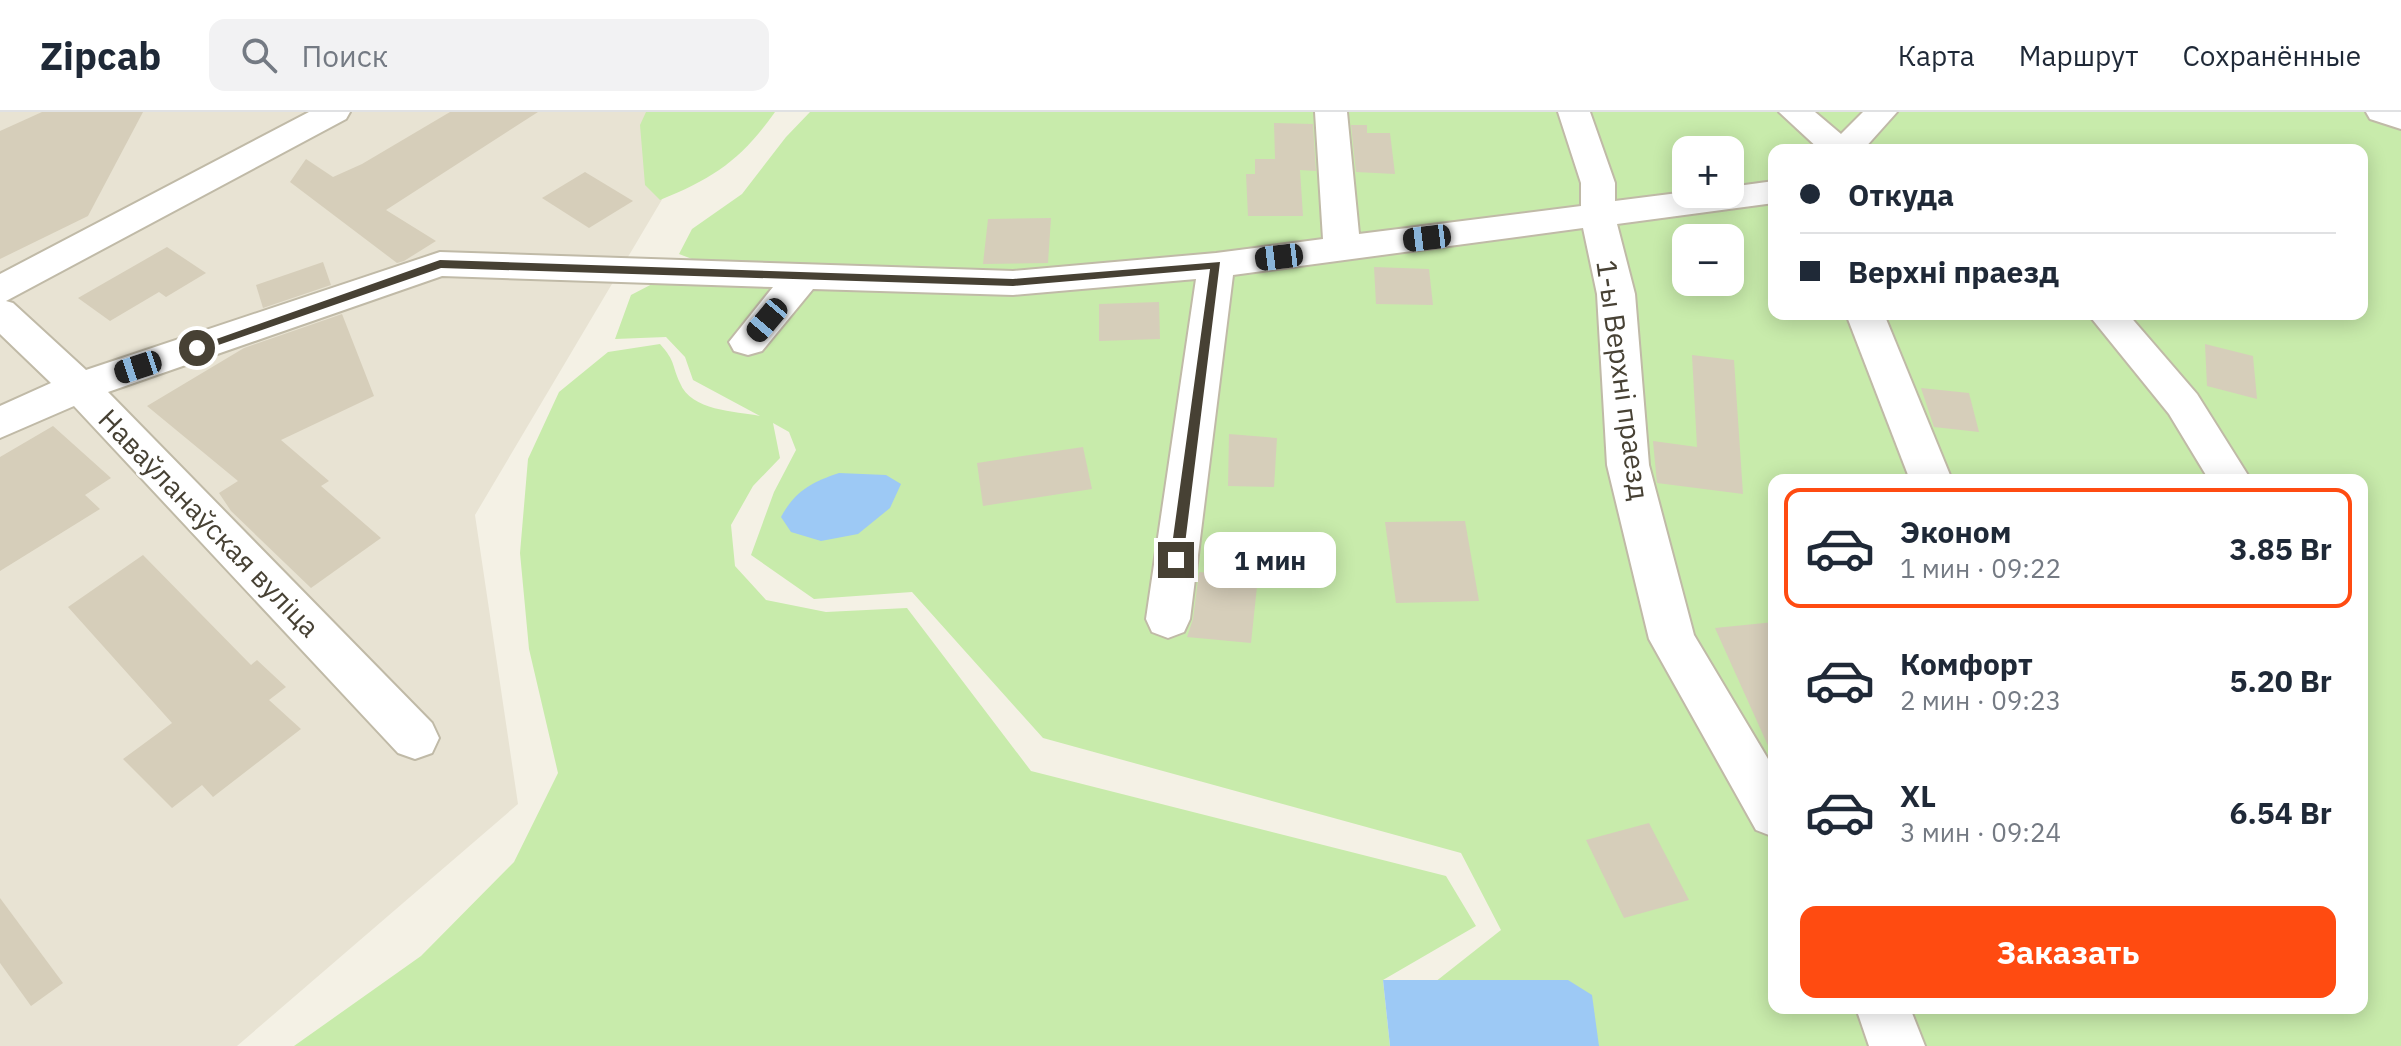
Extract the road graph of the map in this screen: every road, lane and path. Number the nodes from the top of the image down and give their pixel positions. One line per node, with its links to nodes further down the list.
1 (334, 112): 15 (street)
2 (1331, 112): 12 (street)
3 (1574, 112): 11 (street, 1-ы Верхні праезд)
4 (1795, 112): 8 (street)
5 (1881, 112): 9 (street)
6 (2382, 112): 7 (street)
7 (2401, 119)
8 (1835, 144)
9 (1848, 144)
10 (1768, 193): 11 (street)
11 (1598, 216): 12 (street); 26 (street, 1-ы Верхні праезд)
12 (1342, 249): 13 (street)
13 (1216, 265): 14 (street); 24 (street)
14 (805, 274): 19 (street); 20 (street)
15 (0, 290)
16 (0, 312): 20 (street, Наваўланаўская вуліца)
17 (1867, 320): 22 (street)
18 (2112, 320): 23 (street)
19 (748, 342)
20 (79, 387): 21 (street); 25 (street, Наваўланаўская вуліца)
21 (0, 423)
22 (1929, 474)
23 (2226, 474)
24 (1168, 619)
25 (415, 738)
26 (1768, 804)
27 (1885, 1014): 28 (street)
28 (1897, 1046)

